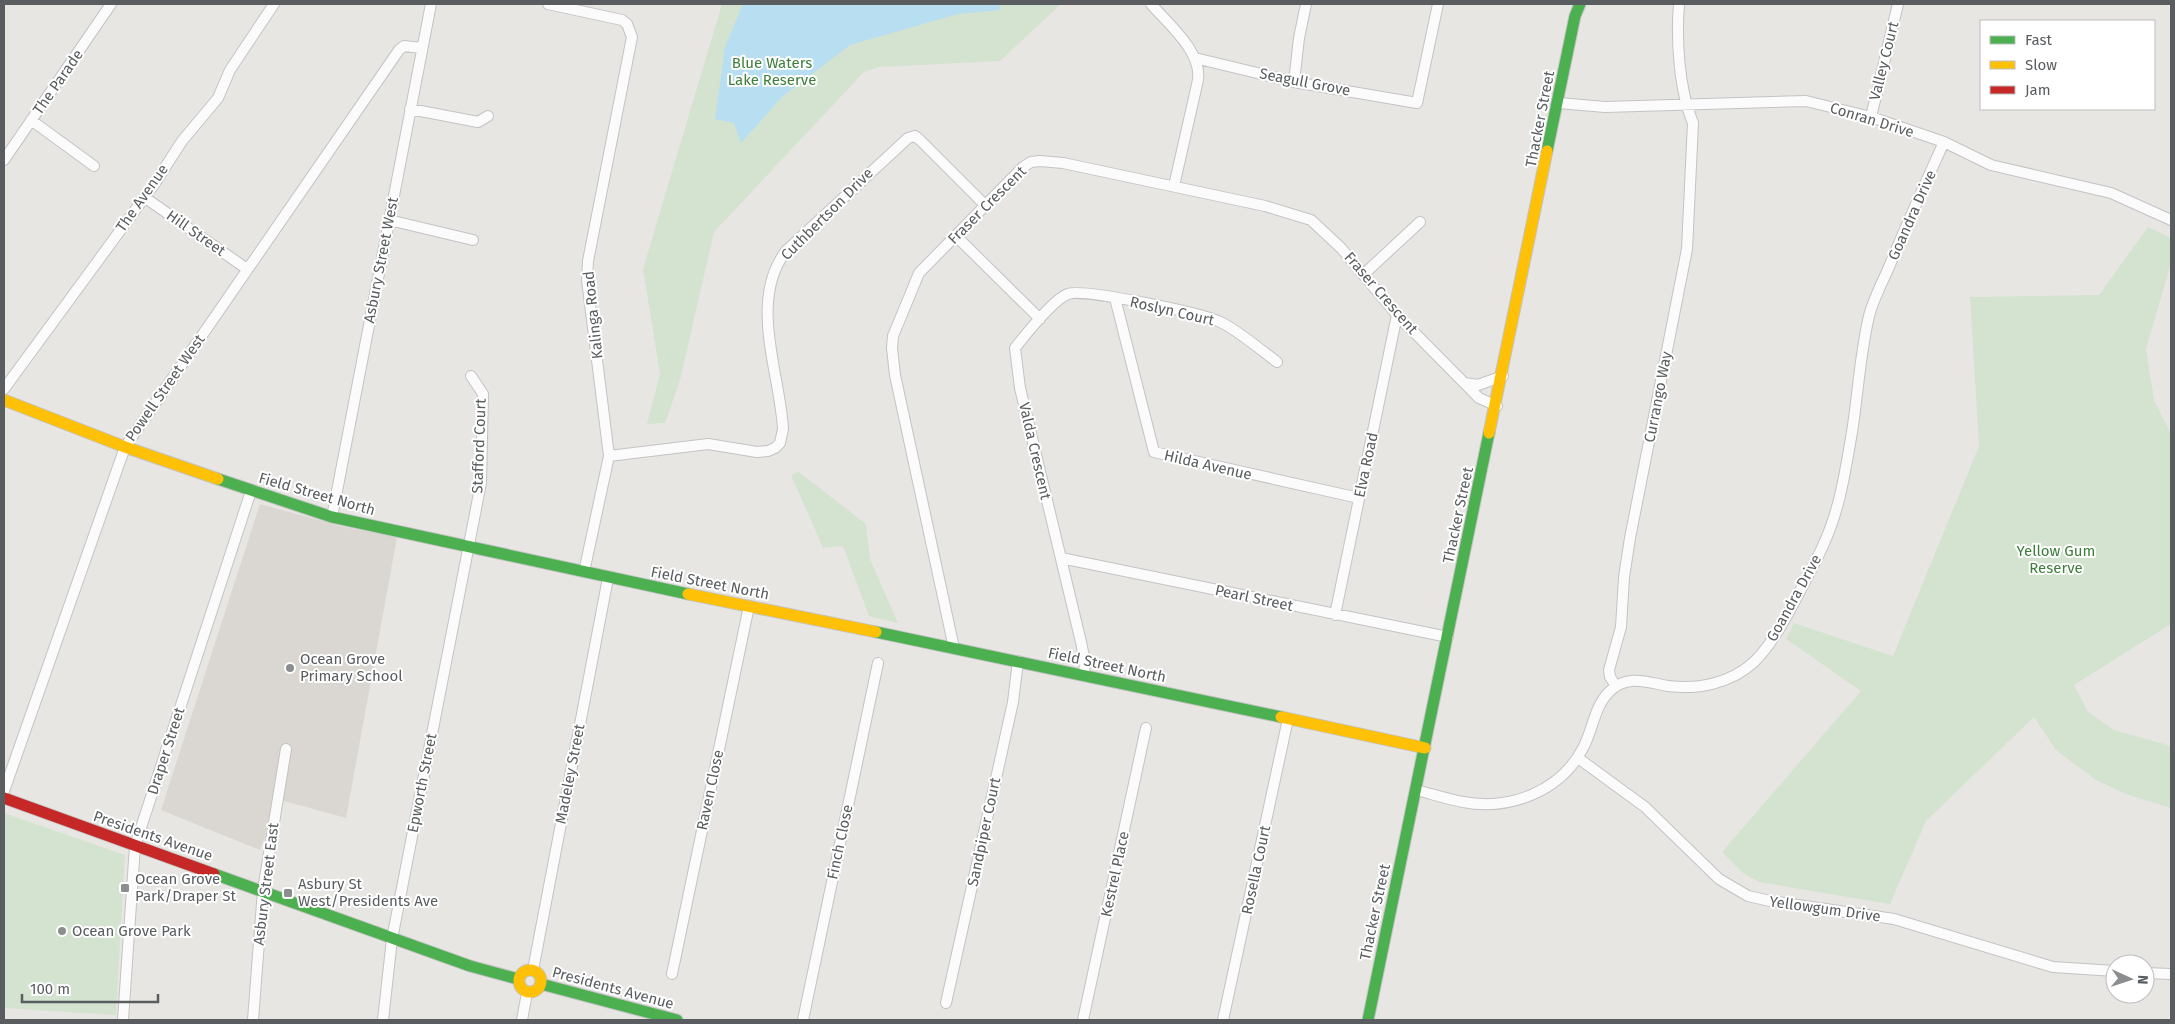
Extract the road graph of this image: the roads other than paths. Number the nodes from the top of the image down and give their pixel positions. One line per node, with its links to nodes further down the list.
1 (111, 4): 22 (street, The Parade)
2 (274, 4): 27 (street, The Avenue)
3 (431, 4): 14 (street, Asbury Street West)
4 (548, 4): 12 (street)
5 (1151, 4): 15 (street)
6 (1306, 4): 16 (street)
7 (1438, 4): 16 (street, Seagull Grove)
8 (1575, 4): 13 (street, Thacker Street)
9 (1580, 4): 13 (street, Thacker Street)
10 (1679, 4): 18 (street, Currango Way)
11 (1898, 4): 21 (street, Valley Court)
12 (594, 9): 47 (street, Kalinga Road)
13 (1575, 16): 17 (street, Thacker Street)
14 (422, 48): 19 (street, Asbury Street West); 34 (street, Powell Street West)
15 (1195, 58): 16 (street, Seagull Grove); 26 (street)
16 (1294, 82)
17 (1559, 103): 18 (street, Conran Drive); 41 (street, Thacker Street)
18 (1686, 106): 21 (street, Conran Drive); 62 (street, Currango Way)
19 (410, 109): 20 (street); 29 (street, Asbury Street West)
20 (488, 116)
21 (1870, 117): 23 (street, Conran Drive)
22 (31, 120): 24 (street, The Parade); 25 (street)
23 (1944, 142): 30 (street, Conran Drive); 62 (street, Goandra Drive)
24 (4, 160)
25 (94, 166)
26 (1174, 186): 28 (street, Fraser Crescent); 35 (street, Fraser Crescent)
27 (144, 197): 34 (street, Hill Street); 43 (street, The Avenue)
28 (985, 205): 32 (street, Fraser Crescent); 47 (street, Cuthbertson Drive)
29 (389, 220): 33 (street); 50 (street, Asbury Street West)
30 (2171, 220)
31 (1420, 222): 35 (street)
32 (956, 236): 38 (street); 58 (street, Fraser Crescent)
33 (473, 240)
34 (248, 269): 46 (street, Powell Street West)
35 (1364, 274): 37 (street, Fraser Crescent)
36 (1115, 298): 38 (street, Valda Crescent); 39 (street, Roslyn Court); 49 (street, Hilda Avenue)
37 (1397, 315): 42 (street, Fraser Crescent); 49 (street, Elva Road)
38 (1040, 320): 52 (street, Valda Crescent)
39 (1278, 362)
40 (472, 376): 51 (street, Stafford Court)
41 (1503, 376): 42 (street); 45 (street, Thacker Street)
42 (1464, 383): 45 (street, Fraser Crescent)
43 (4, 389)
44 (4, 400): 46 (street, Field Street North)
45 (1497, 406): 57 (street, Thacker Street)
46 (125, 447): 48 (street, Field Street North); 69 (street, Powell Street West)
47 (609, 456): 53 (street, Kalinga Road)
48 (251, 491): 50 (street, Field Street North); 71 (street, Draper Street)
49 (1359, 498): 56 (street, Elva Road)
50 (332, 517): 51 (street, Field Street North)
51 (468, 547): 53 (street, Field Street North); 73 (street, Epworth Street)
52 (1061, 558): 56 (street, Pearl Street); 61 (street, Valda Crescent)
53 (584, 572): 54 (street, Field Street North)
54 (608, 578): 55 (street, Field Street North); 74 (street, Madeley Street)
55 (749, 606): 58 (street, Field Street North); 77 (street, Raven Close)
56 (1335, 615): 57 (street, Pearl Street)
57 (1448, 637): 65 (street, Thacker Street)
58 (954, 648): 59 (street, Field Street North)
59 (1018, 661): 61 (street, Field Street North); 82 (street, Sandpiper Court)
60 (878, 663): 89 (street, Finch Close)
61 (1084, 675): 63 (street, Field Street North)
62 (1616, 686): 67 (street)
63 (1288, 719): 65 (street, Field Street North); 91 (street, Rosella Court)
64 (1146, 728): 90 (street, Kestrel Place)
65 (1425, 748): 68 (street, Thacker Street)
66 (286, 749): 72 (street, Asbury Street East)
67 (1578, 758): 68 (street); 75 (street, Yellowgum Drive)
68 (1416, 790): 92 (street, Thacker Street)
69 (4, 791)
70 (4, 798): 71 (street, Presidents Avenue)
71 (135, 846): 72 (street, Presidents Avenue); 84 (street, Draper Street)
72 (262, 890): 73 (street, Presidents Avenue); 85 (street, Asbury Street East)
73 (392, 938): 79 (street, Presidents Avenue); 86 (street, Epworth Street)
74 (533, 970): 79 (street); 80 (street)
75 (2105, 970)
76 (2155, 973): 78 (street)
77 (672, 974)
78 (2171, 974)
79 (518, 979): 81 (street)
80 (541, 984): 81 (street); 83 (street, Presidents Avenue)
81 (527, 993): 87 (street)
82 (946, 1003)
83 (662, 1019): 88 (street, Presidents Avenue)
84 (124, 1020)
85 (253, 1020)
86 (383, 1020)
87 (522, 1020)
88 (677, 1020)
89 (803, 1020)
90 (1083, 1020)
91 (1223, 1020)
92 (1368, 1020)

